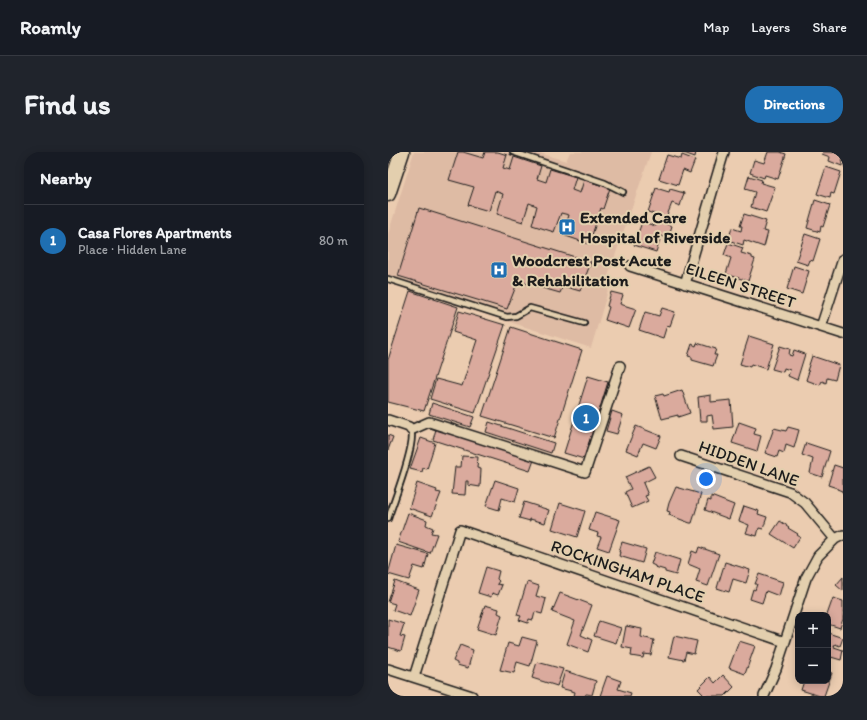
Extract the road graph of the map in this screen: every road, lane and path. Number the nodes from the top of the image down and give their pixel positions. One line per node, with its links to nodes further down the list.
1 (402, 152): 5 (main road)
2 (513, 152): 4 (lane)
3 (724, 152): 9 (street)
4 (623, 192)
5 (388, 194)
6 (843, 259): 11 (street)
7 (630, 266): 9 (street, EILEEN STREET)
8 (388, 279): 10 (lane)
9 (685, 284): 11 (street, EILEEN STREET)
10 (584, 323)
11 (821, 327): 12 (street, EILEEN STREET)
12 (843, 334)
13 (620, 366): 15 (street)
14 (388, 420): 15 (street)
15 (411, 430): 17 (lane)
16 (681, 456): 18 (street, HIDDEN LANE)
17 (388, 519)
18 (839, 537): 19 (street)
19 (785, 642): 21 (street, ROCKINGHAM PLACE); 23 (street)
20 (388, 669): 21 (street)
21 (414, 677): 22 (street)
22 (472, 696)
23 (764, 696)

